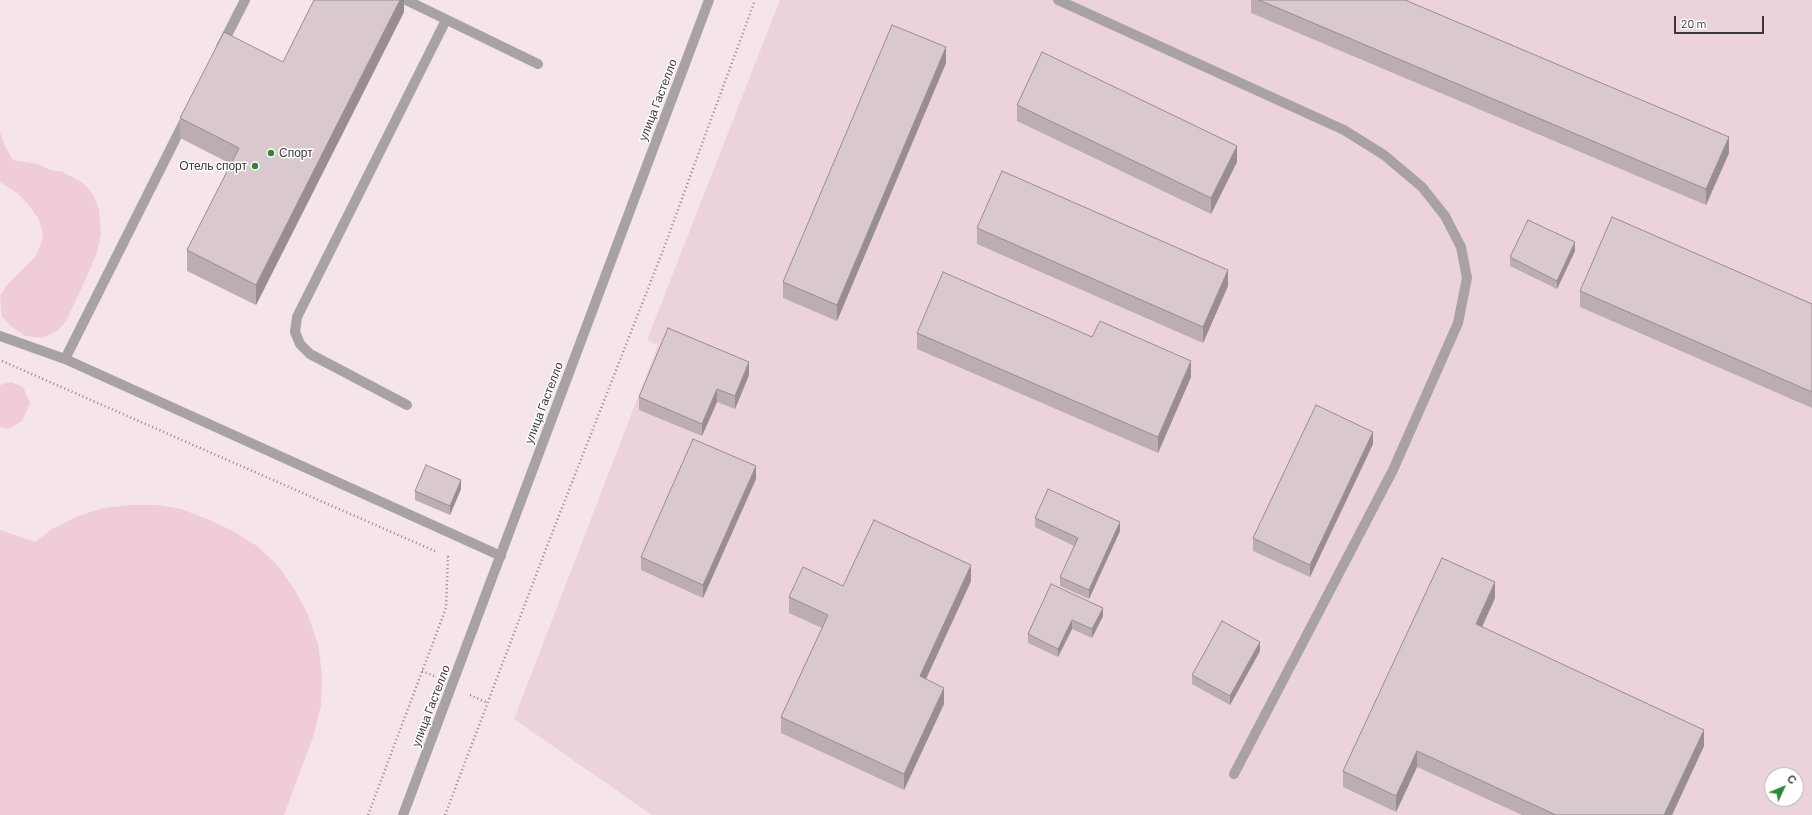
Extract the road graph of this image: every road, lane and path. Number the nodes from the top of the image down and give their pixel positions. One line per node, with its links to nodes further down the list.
1 (245, 0): 7 (street)
2 (406, 0): 6 (street)
3 (709, 0): 14 (street, улица Гастелло)
4 (755, 0): 18 (path)
5 (1058, 0): 15 (street)
6 (446, 20): 8 (street); 13 (street)
7 (216, 56)
8 (538, 64)
9 (192, 106): 11 (street)
10 (0, 336): 11 (street)
11 (65, 359): 14 (street)
12 (0, 360): 16 (path)
13 (407, 406)
14 (501, 556): 17 (street, улица Гастелло)
15 (1234, 774)
16 (368, 815)
17 (403, 815)
18 (445, 815)

